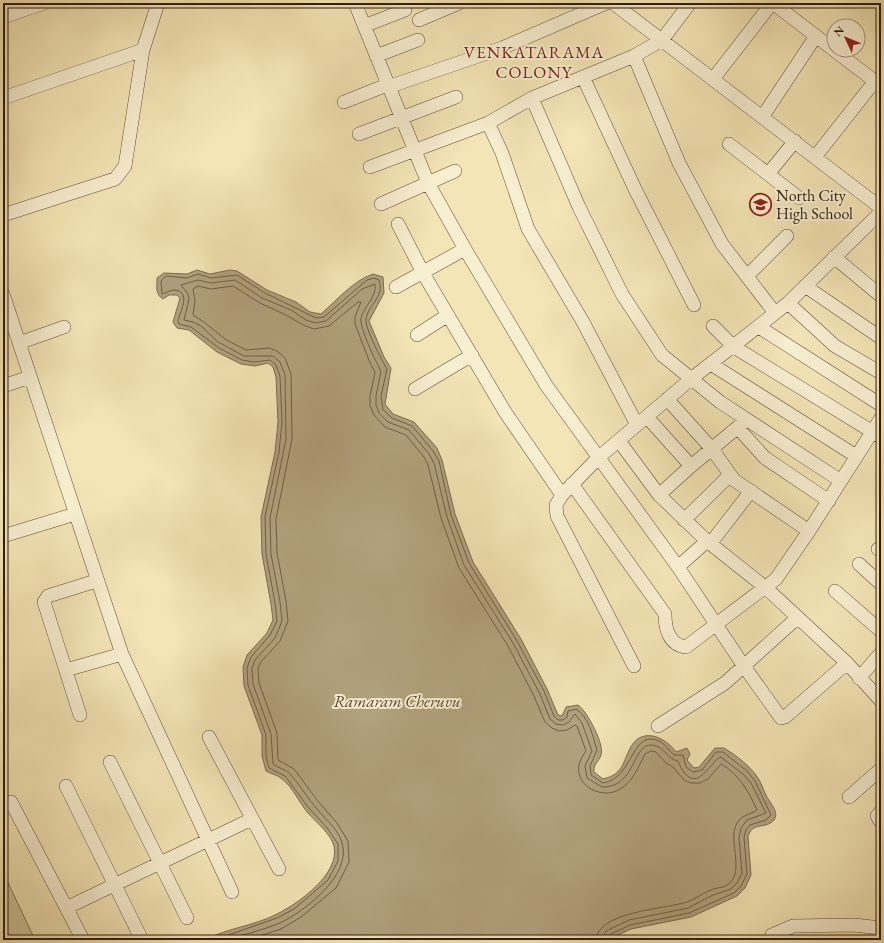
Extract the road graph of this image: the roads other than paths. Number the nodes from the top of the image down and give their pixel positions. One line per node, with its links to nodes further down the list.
1 (44, 3): 10 (street)
2 (158, 3): 17 (street)
3 (355, 3): 12 (street)
4 (459, 3): 11 (street)
5 (606, 3): 24 (street)
6 (613, 3): 15 (street)
7 (690, 3): 15 (street)
8 (773, 3): 13 (street); 22 (street)
9 (405, 10): 12 (street)
10 (3, 18)
11 (419, 20)
12 (364, 26): 18 (street)
13 (816, 36): 16 (street); 29 (street)
14 (418, 40): 18 (street)
15 (662, 40): 19 (street); 22 (street)
16 (826, 44)
17 (144, 50): 26 (street); 45 (street)
18 (376, 56): 24 (street)
19 (634, 56): 21 (street); 51 (street)
20 (845, 58): 23 (street)
21 (583, 77): 27 (street); 57 (street)
22 (713, 79): 29 (street)
23 (878, 83): 36 (street)
24 (388, 86): 28 (street); 30 (street)
25 (456, 97): 30 (street)
26 (3, 98)
27 (532, 98): 31 (street); 72 (street)
28 (344, 102)
29 (762, 116): 33 (street)
30 (402, 118): 32 (street); 35 (street)
31 (488, 122): 35 (street); 78 (street)
32 (359, 134)
33 (795, 141): 36 (street); 39 (street)
34 (730, 144): 39 (street)
35 (415, 150): 37 (street); 40 (street)
36 (815, 157): 43 (street)
37 (370, 167)
38 (454, 171): 40 (street)
39 (768, 174): 41 (street)
40 (428, 183): 42 (street); 48 (street)
41 (799, 198)
42 (381, 204)
43 (881, 208)
44 (881, 212): 49 (street)
45 (3, 216)
46 (398, 224): 50 (street)
47 (787, 236): 51 (street)
48 (465, 250): 50 (street); 84 (street)
49 (834, 257): 52 (street); 55 (street)
50 (424, 273): 53 (street); 60 (street)
51 (746, 276): 59 (street)
52 (805, 286): 56 (street); 65 (street)
53 (396, 287)
54 (3, 294): 58 (street)
55 (881, 296)
56 (788, 303): 59 (street); 70 (street)
57 (694, 305)
58 (5, 310): 66 (street)
59 (776, 313): 63 (street)
60 (448, 315): 64 (street); 68 (street)
61 (713, 326): 67 (street)
62 (64, 327): 66 (street)
63 (759, 327): 67 (street); 76 (street)
64 (417, 335)
65 (881, 338)
66 (19, 343): 71 (street)
67 (734, 347): 69 (street); 80 (street)
68 (472, 355): 74 (street); 90 (street)
69 (711, 364): 72 (street); 83 (street)
70 (881, 373)
71 (30, 377): 73 (street); 93 (street)
72 (691, 379): 75 (street); 79 (street)
73 (3, 386)
74 (414, 389)
75 (667, 399): 78 (street); 82 (street)
76 (881, 405)
77 (881, 418): 80 (street)
78 (642, 421): 81 (street); 85 (street)
79 (742, 424): 82 (street); 87 (street); 92 (street)
80 (877, 434): 83 (street)
81 (619, 440): 84 (street); 91 (street)
82 (712, 449): 85 (street); 86 (street)
83 (856, 456): 87 (street)
84 (598, 458): 88 (street); 99 (street)
85 (691, 466): 91 (street)
86 (730, 475): 89 (street); 94 (street)
87 (841, 481): 92 (street)
88 (572, 484): 90 (street); 105 (street)
89 (751, 491): 95 (street); 97 (street)
90 (562, 495): 110 (street)
91 (659, 495): 94 (street)
92 (829, 501): 95 (street)
93 (75, 514): 96 (street); 100 (street)
94 (684, 520): 97 (street)
95 (809, 531): 102 (street)
96 (3, 536)
97 (709, 543): 99 (street); 102 (street)
98 (859, 564): 101 (street)
99 (678, 567): 105 (street)
100 (96, 581): 108 (street); 112 (street)
101 (881, 584)
102 (766, 588): 104 (street); 105 (street)
103 (835, 591): 106 (street)
104 (797, 618): 109 (street); 111 (street)
105 (716, 625): 111 (street)
106 (881, 631)
107 (881, 653): 113 (street)
108 (122, 654): 112 (street); 126 (street)
109 (847, 663): 111 (street); 113 (street)
110 (634, 666)
111 (743, 666): 116 (street)
112 (66, 670): 115 (street)
113 (859, 678): 114 (street)
114 (881, 701)
115 (80, 715)
116 (658, 726)
117 (209, 737): 124 (street)
118 (110, 762): 127 (street)
119 (881, 769): 121 (street)
120 (66, 786): 129 (street)
121 (849, 797)
122 (11, 802): 131 (street)
123 (881, 811): 125 (street)
124 (252, 818): 126 (street); 128 (street)
125 (881, 822)
126 (207, 839): 127 (street); 130 (street)
127 (160, 862): 129 (street); 132 (street)
128 (279, 869)
129 (115, 884): 131 (street); 136 (street)
130 (232, 892)
131 (66, 908): 135 (street)
132 (187, 918)
133 (881, 928): 134 (street)
134 (772, 937)
135 (82, 940)
136 (142, 940)

